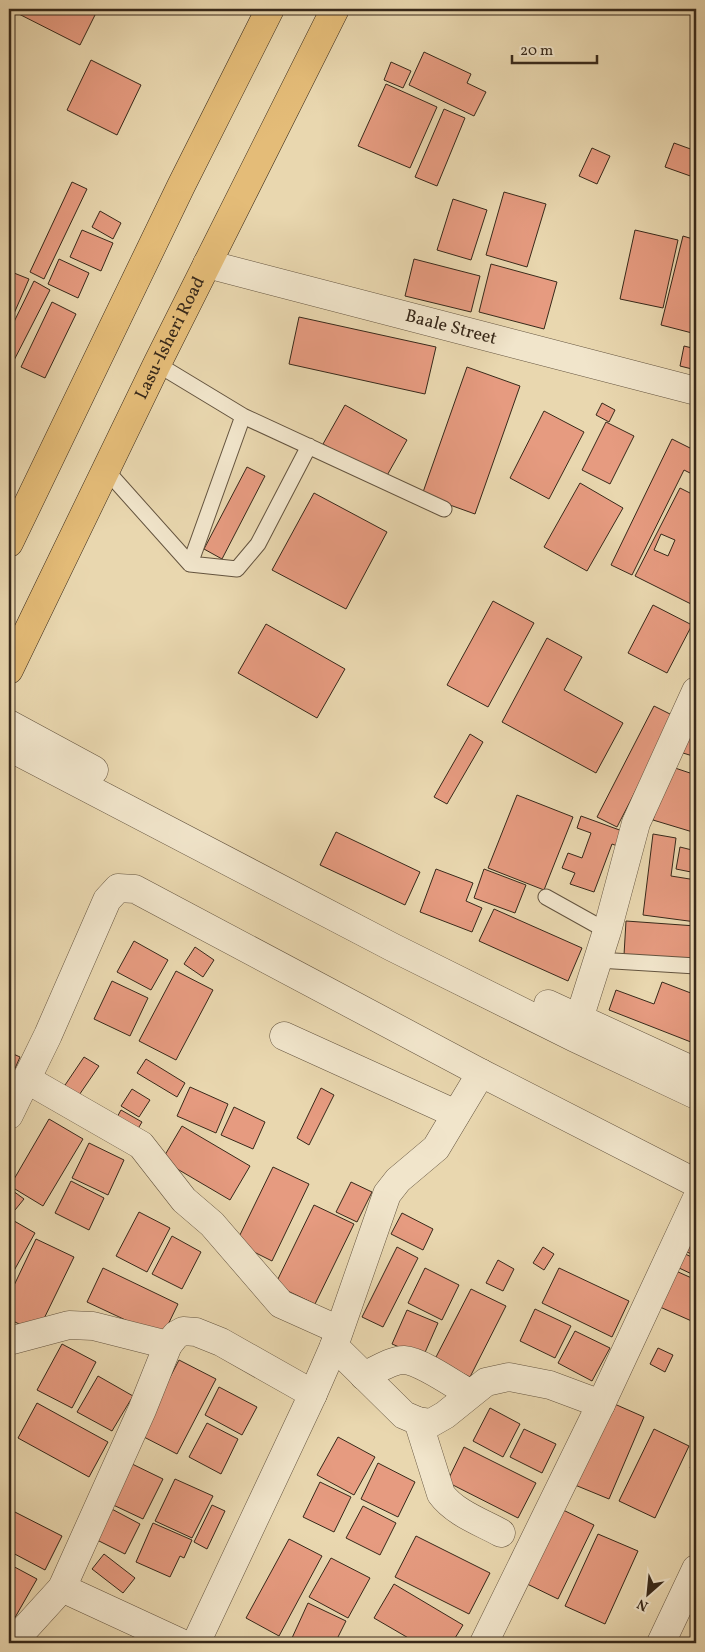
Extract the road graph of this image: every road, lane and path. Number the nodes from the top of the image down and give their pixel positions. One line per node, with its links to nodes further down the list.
1 (270, 9): 10 (main road)
2 (335, 9): 3 (main road, Lasu-Isheri Road)
3 (206, 264): 4 (main road, Lasu-Isheri Road); 5 (street, Baale Street)
4 (157, 364): 6 (lane); 8 (main road, Lasu-Isheri Road)
5 (696, 391)
6 (243, 416): 7 (lane); 11 (lane)
7 (309, 446): 9 (lane); 11 (lane)
8 (106, 470): 11 (lane); 12 (main road, Lasu-Isheri Road)
9 (444, 509)
10 (9, 543)
11 (190, 564)
12 (9, 670)
13 (696, 691): 17 (street)
14 (9, 724): 20 (street)
15 (9, 747): 25 (street)
16 (546, 897): 17 (lane)
17 (607, 931): 18 (street)
18 (598, 960): 19 (lane); 20 (street)
19 (696, 966)
20 (580, 1019): 22 (street)
21 (284, 1036): 26 (street)
22 (696, 1072)
23 (481, 1073): 24 (street); 26 (street); 28 (street)
24 (26, 1079): 27 (street); 30 (street)
25 (696, 1095)
26 (456, 1114): 30 (street)
27 (9, 1115)
28 (696, 1183)
29 (696, 1200): 36 (street)
30 (336, 1338): 33 (street); 34 (street)
31 (9, 1341): 32 (street)
32 (168, 1345): 34 (street); 40 (street)
33 (364, 1376): 35 (street); 37 (street)
34 (313, 1394): 43 (street)
35 (470, 1394): 36 (street); 37 (street)
36 (601, 1404): 44 (street)
37 (418, 1422): 38 (street)
38 (501, 1533)
39 (694, 1579): 45 (street)
40 (62, 1588): 41 (street); 42 (street)
41 (12, 1643)
42 (181, 1643)
43 (196, 1643)
44 (484, 1643)
45 (661, 1643)

